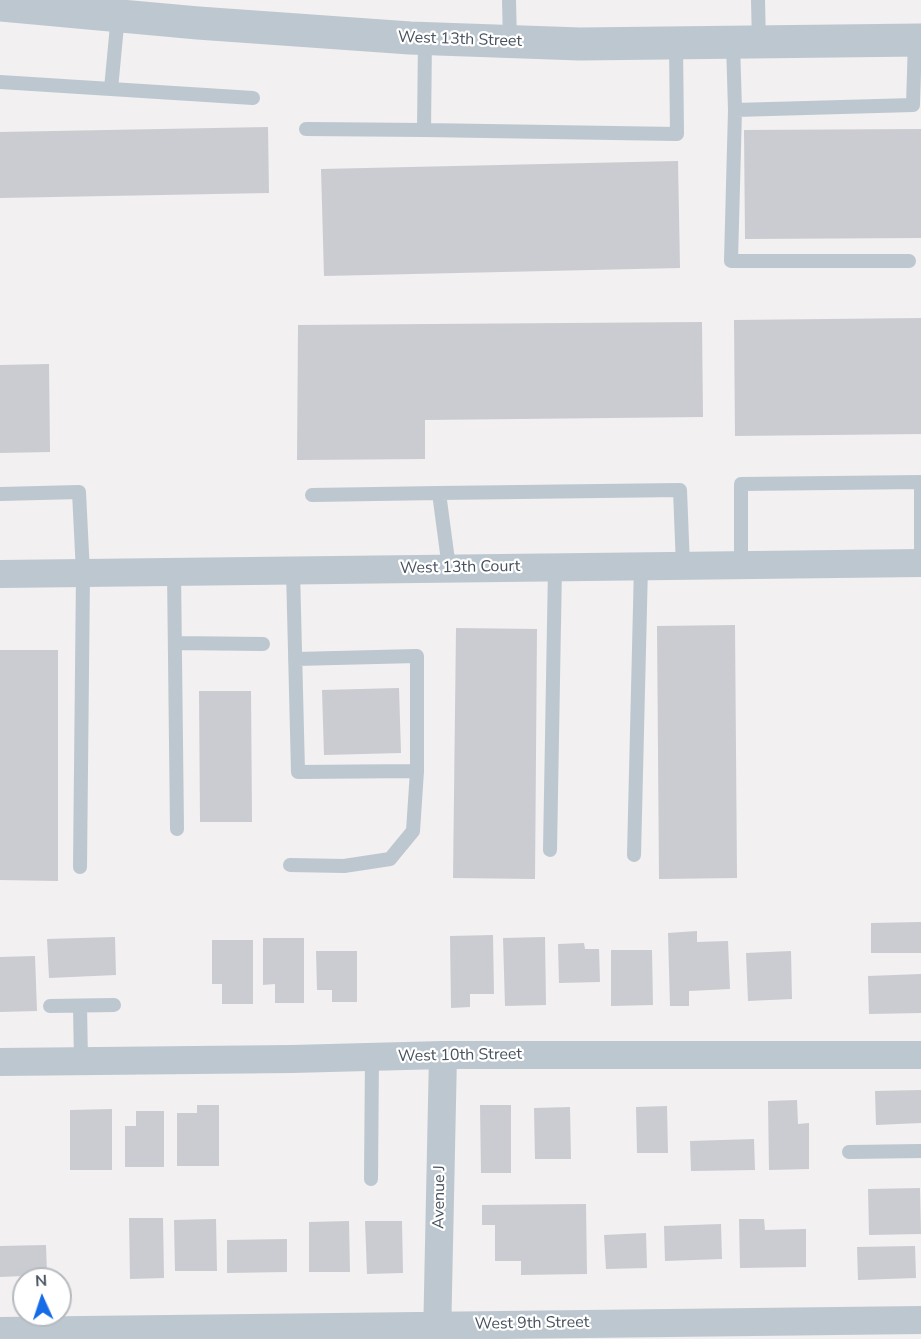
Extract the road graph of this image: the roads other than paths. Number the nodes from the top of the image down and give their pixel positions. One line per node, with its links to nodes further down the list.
1 (509, 0): 8 (lane)
2 (758, 0): 9 (lane)
3 (41, 4): 4 (street, West 13th Street); 5 (street, West 13th Street)
4 (0, 5)
5 (118, 15): 6 (street, West 13th Street); 12 (lane)
6 (425, 39): 8 (street, West 13th Street); 16 (lane)
7 (918, 40): 9 (street, West 13th Street); 14 (lane)
8 (510, 42): 10 (street, West 13th Street)
9 (746, 43): 10 (street, West 13th Street); 14 (lane)
10 (676, 44): 16 (lane)
11 (0, 82): 12 (lane)
12 (111, 89): 13 (lane)
13 (253, 98)
14 (735, 110): 17 (lane)
15 (306, 129): 16 (lane)
16 (424, 130)
17 (909, 261)
18 (0, 494): 29 (lane)
19 (439, 494): 20 (lane); 24 (lane); 26 (lane)
20 (312, 495)
21 (921, 563): 22 (street, West 13th Court); 22 (lane)
22 (741, 565): 24 (street, West 13th Court)
23 (641, 566): 24 (street, West 13th Court); 25 (street, West 13th Court); 37 (lane)
24 (684, 566)
25 (555, 567): 26 (street, West 13th Court); 36 (lane)
26 (449, 568): 27 (street, West 13th Court)
27 (293, 570): 28 (street, West 13th Court); 33 (lane)
28 (174, 571): 29 (street, West 13th Court); 31 (lane)
29 (84, 573): 30 (street, West 13th Court); 39 (lane)
30 (0, 574)
31 (175, 643): 32 (lane); 35 (lane)
32 (263, 644)
33 (295, 658): 34 (lane); 34 (lane)
34 (417, 771): 38 (lane)
35 (177, 829)
36 (550, 850)
37 (634, 855)
38 (290, 865)
39 (80, 867)
40 (114, 1005): 42 (lane)
41 (50, 1006): 42 (lane)
42 (80, 1006): 46 (lane)
43 (444, 1055): 44 (street, West 10th Street); 45 (street, West 10th Street); 53 (street, Avenue J)
44 (921, 1055)
45 (372, 1057): 46 (street, West 10th Street); 50 (lane)
46 (81, 1061): 47 (street, West 10th Street)
47 (0, 1062)
48 (921, 1151): 49 (lane)
49 (849, 1152)
50 (371, 1179)
51 (921, 1320): 54 (street, West 9th Street)
52 (0, 1331): 53 (street, West 9th Street)
53 (438, 1332): 54 (street, West 9th Street)
54 (500, 1332)

